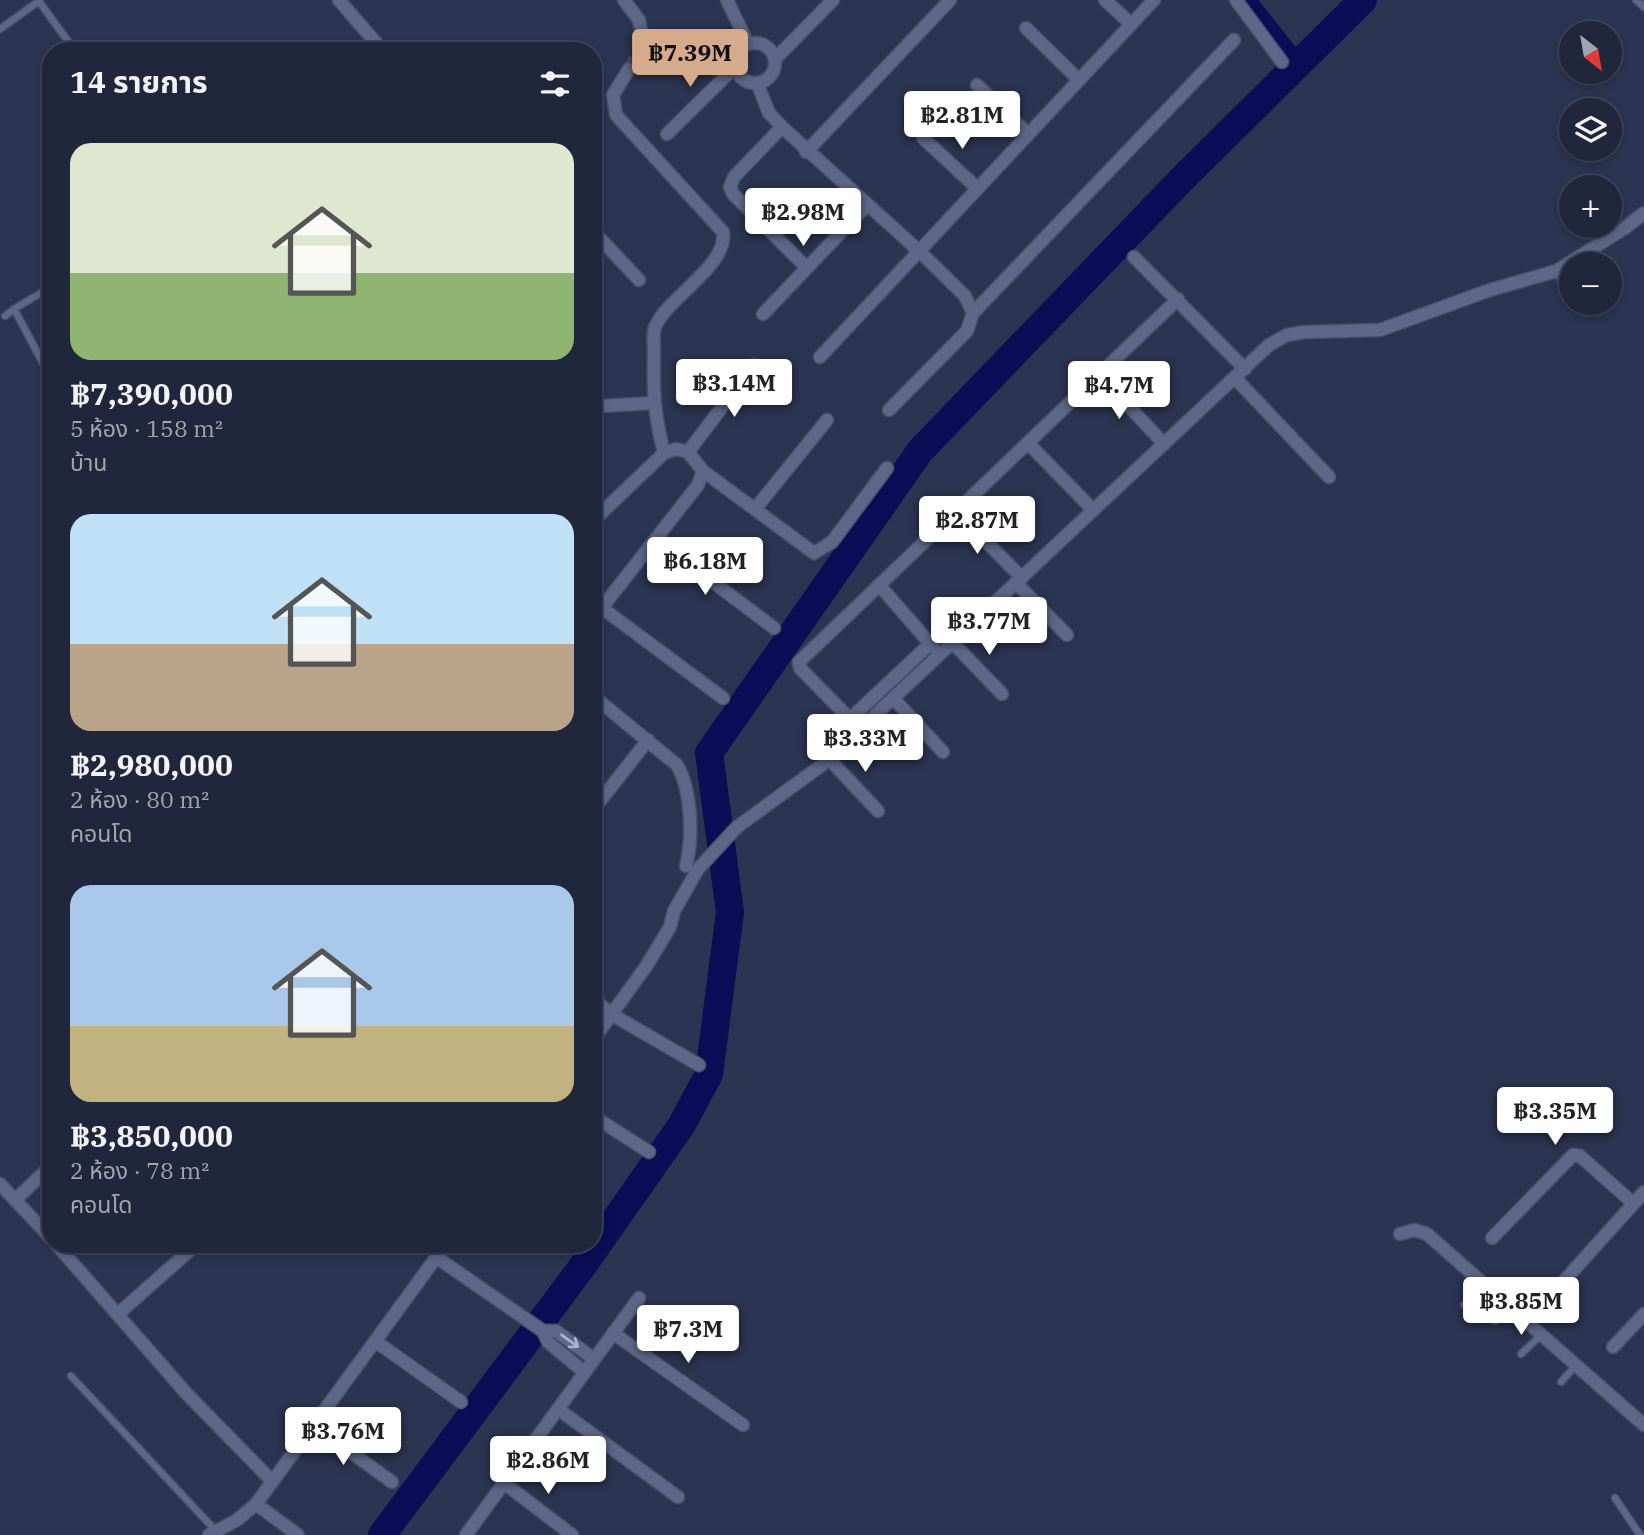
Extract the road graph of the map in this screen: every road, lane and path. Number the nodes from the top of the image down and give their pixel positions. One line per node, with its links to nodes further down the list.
1 (339, 0): 18 (street)
2 (624, 0): 16 (street)
3 (727, 0): 19 (street)
4 (833, 0): 20 (street)
5 (950, 0): 31 (street)
6 (1105, 0): 12 (street)
7 (1154, 0): 12 (street)
8 (1236, 0): 21 (street)
9 (1636, 0): 11 (lane)
10 (39, 1): 14 (lane); 17 (lane)
11 (1644, 7)
12 (1131, 24): 24 (street)
13 (1026, 28): 24 (street)
14 (0, 29)
15 (1234, 40): 45 (street)
16 (643, 41)
17 (69, 42)
18 (375, 42)
19 (748, 44): 20 (street); 22 (street)
20 (775, 59): 25 (street)
21 (1282, 62)
22 (736, 66): 25 (street); 28 (street)
23 (629, 69): 53 (street)
24 (1079, 80): 29 (street)
25 (757, 83): 27 (street)
26 (976, 85): 29 (street)
27 (782, 127): 31 (street); 38 (street)
28 (667, 134)
29 (1028, 134): 32 (street)
30 (923, 138): 32 (street)
31 (806, 152): 33 (street)
32 (977, 188): 36 (street)
33 (867, 205): 36 (street); 38 (street)
34 (1644, 213): 39 (street)
35 (602, 241): 41 (street)
36 (919, 251): 45 (street); 48 (street)
37 (1134, 257): 43 (street)
38 (807, 268): 46 (street)
39 (1556, 271): 40 (lane); 51 (street)
40 (1559, 276)
41 (639, 280)
42 (42, 292): 44 (lane)
43 (1178, 299): 51 (street); 52 (street)
44 (14, 309): 47 (lane); 49 (lane)
45 (974, 313): 55 (street)
46 (763, 314)
47 (5, 316)
48 (820, 357)
49 (42, 361)
50 (754, 365): 59 (street)
51 (1240, 373): 58 (street); 63 (street)
52 (1099, 374): 57 (street); 58 (street)
53 (652, 403): 54 (street); 60 (street)
54 (602, 406)
55 (889, 410)
56 (827, 420): 64 (street)
57 (1028, 443): 65 (street); 66 (street)
58 (1164, 444): 65 (street)
59 (688, 452): 60 (street); 62 (street)
60 (664, 453): 67 (street)
61 (887, 468): 64 (street)
62 (702, 471): 64 (street); 68 (street)
63 (1329, 477)
64 (755, 509)
65 (1093, 510): 69 (street)
66 (956, 511): 69 (street); 70 (street)
67 (602, 512)
68 (656, 539): 71 (street); 72 (street)
69 (1019, 580): 73 (street); 74 (street)
70 (879, 585): 75 (street); 75 (street)
71 (602, 607): 78 (street)
72 (774, 628)
73 (1067, 635)
74 (953, 643): 76 (street); 77 (street)
75 (930, 644): 76 (street)
76 (940, 654): 79 (street)
77 (1002, 694)
78 (723, 698)
79 (893, 698): 82 (street); 83 (street)
80 (602, 703): 81 (street)
81 (648, 740): 84 (street); 86 (street)
82 (943, 752)
83 (829, 759): 85 (street); 86 (street)
84 (602, 799)
85 (878, 811)
86 (692, 868): 88 (street)
87 (602, 1006): 88 (street)
88 (611, 1014): 89 (street); 90 (street)
89 (602, 1027)
90 (699, 1065)
91 (602, 1122): 92 (street)
92 (649, 1153)
93 (42, 1175): 96 (street)
94 (0, 1184): 96 (street)
95 (1644, 1192): 97 (street)
96 (15, 1200): 98 (street)
97 (1633, 1203): 100 (street); 106 (street)
98 (42, 1228)
99 (1400, 1234): 105 (street)
100 (1492, 1238)
101 (64, 1253): 110 (street)
102 (187, 1253): 110 (street)
103 (439, 1253): 104 (street)
104 (436, 1257): 113 (street); 116 (street)
105 (1484, 1282): 108 (lane); 109 (street)
106 (1554, 1292)
107 (639, 1298): 114 (street)
108 (1464, 1305)
109 (1510, 1305): 112 (lane); 115 (street)
110 (118, 1314): 129 (street)
111 (1644, 1314): 117 (street)
112 (1495, 1321)
113 (543, 1331): 119 (street, one-way to 119); 121 (street)
114 (613, 1333): 119 (street); 127 (street)
115 (1542, 1334): 118 (lane); 120 (street)
116 (376, 1341): 124 (street); 126 (street)
117 (1613, 1347)
118 (1521, 1353)
119 (594, 1359): 121 (street)
120 (1577, 1364): 123 (lane); 128 (street)
121 (584, 1372): 125 (street)
122 (71, 1376): 135 (lane)
123 (1561, 1382)
124 (461, 1402)
125 (558, 1409): 131 (street); 132 (street)
126 (313, 1425): 129 (street); 130 (street)
127 (743, 1425)
128 (1644, 1425)
129 (272, 1481): 134 (street)
130 (392, 1482)
131 (504, 1483): 137 (street); 138 (street)
132 (678, 1497)
133 (1615, 1497): 139 (lane)
134 (256, 1504): 135 (street); 136 (street)
135 (213, 1533)
136 (298, 1535)
137 (466, 1535)
138 (572, 1535)
139 (1640, 1535)

